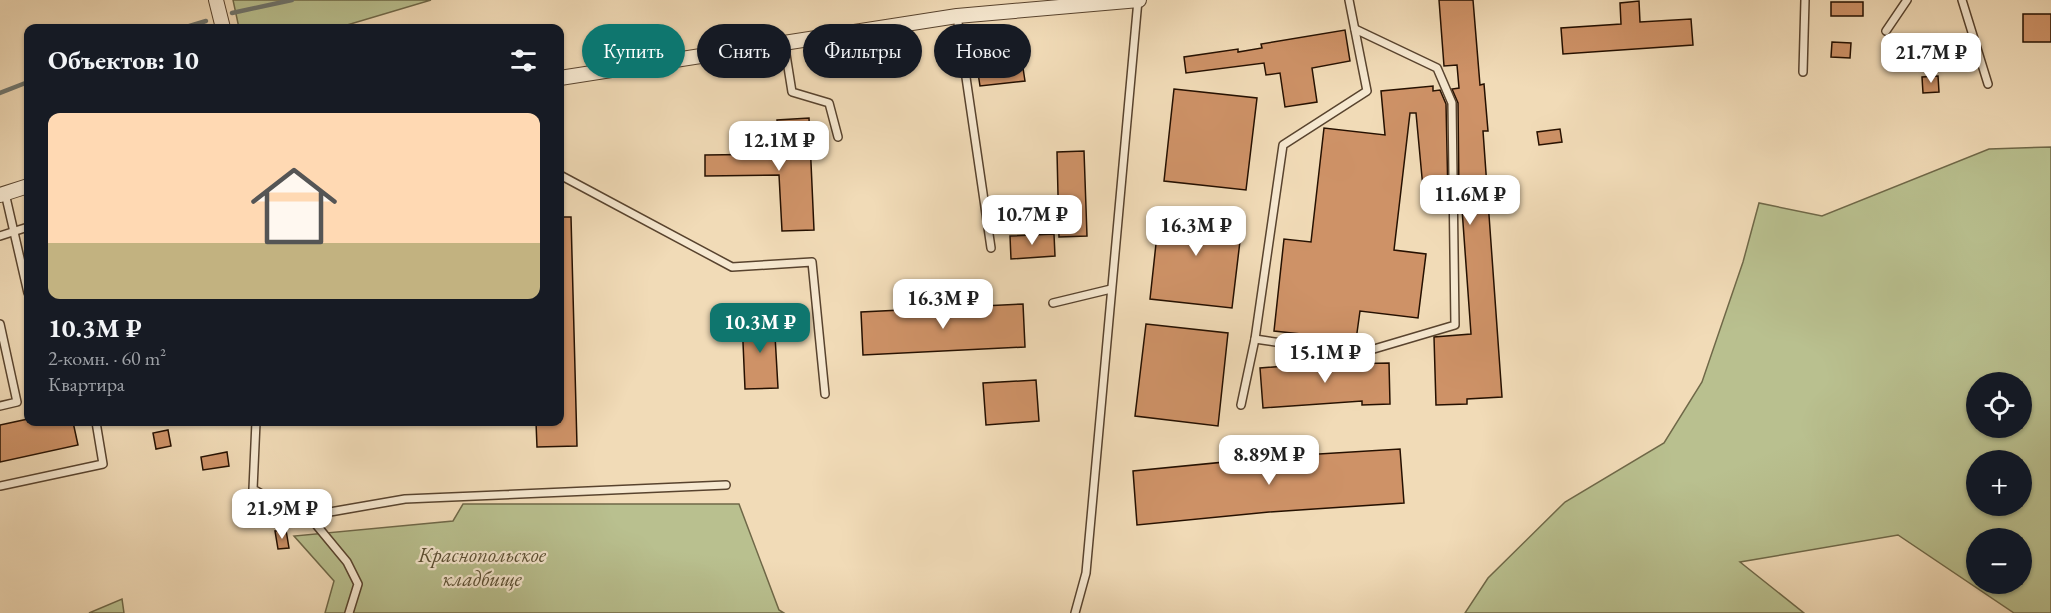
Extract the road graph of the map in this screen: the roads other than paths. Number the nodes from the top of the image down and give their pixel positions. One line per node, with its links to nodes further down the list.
1 (216, 0): 8 (street)
2 (1138, 0): 7 (street); 26 (lane)
3 (1349, 0): 9 (lane)
4 (1805, 0): 13 (lane)
5 (1907, 0): 10 (lane)
6 (1962, 0): 16 (lane)
7 (957, 16): 11 (street); 24 (lane)
8 (222, 24)
9 (1355, 29): 29 (lane); 29 (lane)
10 (1886, 31)
11 (791, 41)
12 (697, 56): 14 (street)
13 (1803, 72)
14 (564, 77)
15 (790, 78): 17 (lane)
16 (1988, 84)
17 (838, 137)
18 (564, 177): 30 (lane)
19 (24, 187): 20 (street)
20 (3, 194): 22 (lane)
21 (24, 228): 22 (lane)
22 (13, 232): 23 (lane); 25 (lane)
23 (0, 236)
24 (991, 248)
25 (24, 276)
26 (1112, 289): 27 (lane); 39 (lane)
27 (1053, 303)
28 (0, 324): 32 (lane)
29 (1255, 339): 31 (lane)
30 (825, 394)
31 (1241, 405)
32 (0, 406)
33 (97, 426): 36 (lane)
34 (256, 426): 37 (lane)
35 (726, 485): 37 (lane)
36 (0, 486)
37 (304, 510): 38 (lane)
38 (349, 613)
39 (1075, 613)

